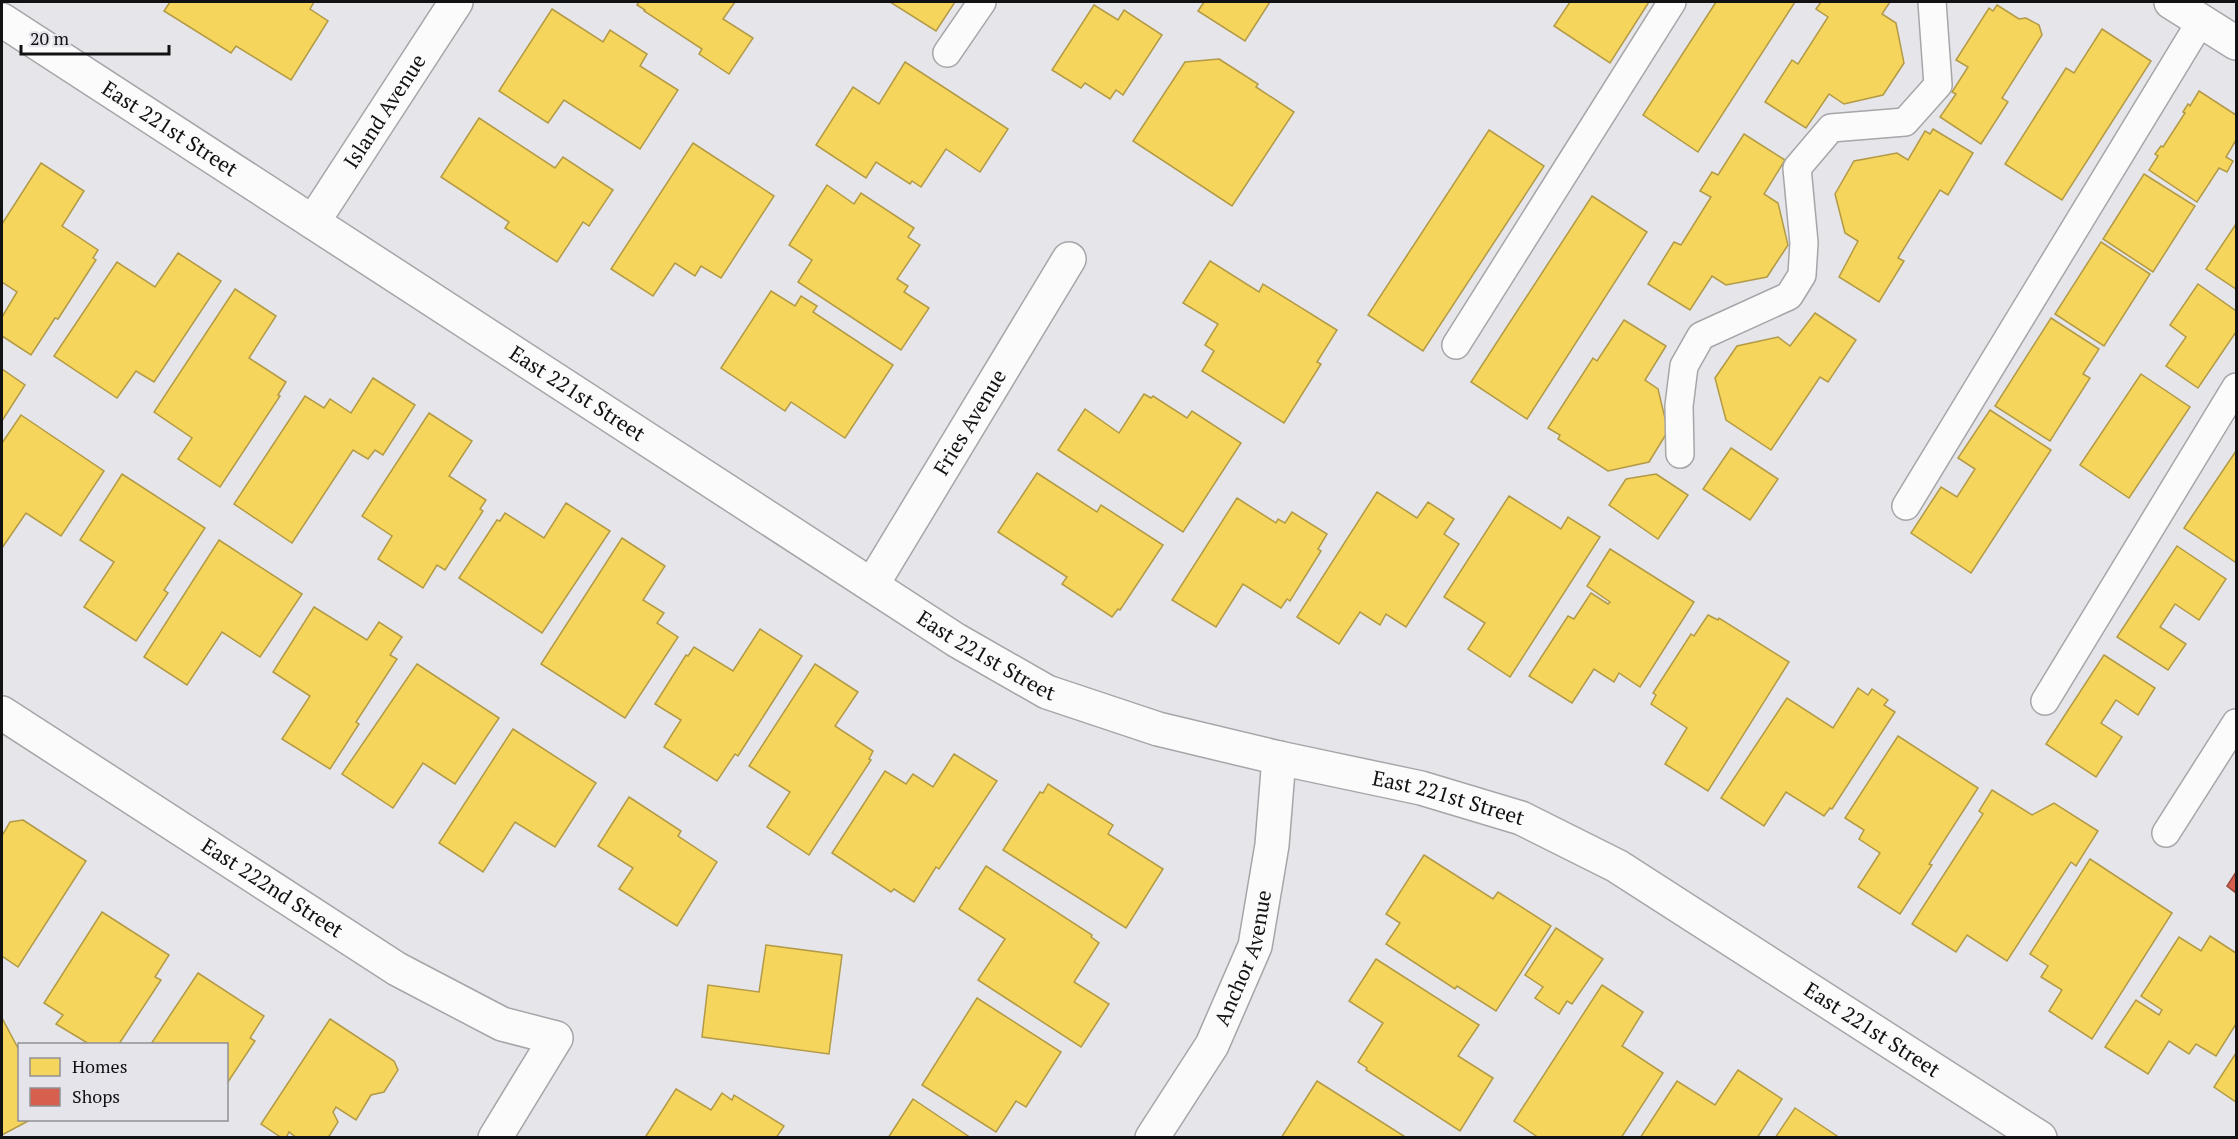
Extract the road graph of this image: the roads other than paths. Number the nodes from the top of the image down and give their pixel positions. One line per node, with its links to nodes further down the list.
1 (456, 2): 10 (street, Island Avenue)
2 (982, 2): 9 (lane)
3 (1672, 2): 12 (lane)
4 (1932, 2): 14 (lane)
5 (2171, 2): 7 (street)
6 (2, 20): 10 (street, East 221st Street)
7 (2201, 21): 8 (street); 15 (lane)
8 (2236, 43)
9 (947, 53)
10 (313, 222): 16 (street, East 221st Street)
11 (1069, 259): 16 (street, Fries Avenue)
12 (1456, 345)
13 (2236, 387): 17 (lane)
14 (1680, 454)
15 (1906, 506)
16 (872, 585): 20 (street, East 221st Street)
17 (2045, 701)
18 (2, 713): 22 (street, East 222nd Street)
19 (2236, 723): 21 (lane)
20 (1279, 758): 23 (street, Anchor Avenue); 24 (street, East 221st Street)
21 (2166, 833)
22 (495, 1137)
23 (1152, 1137)
24 (2040, 1137)

